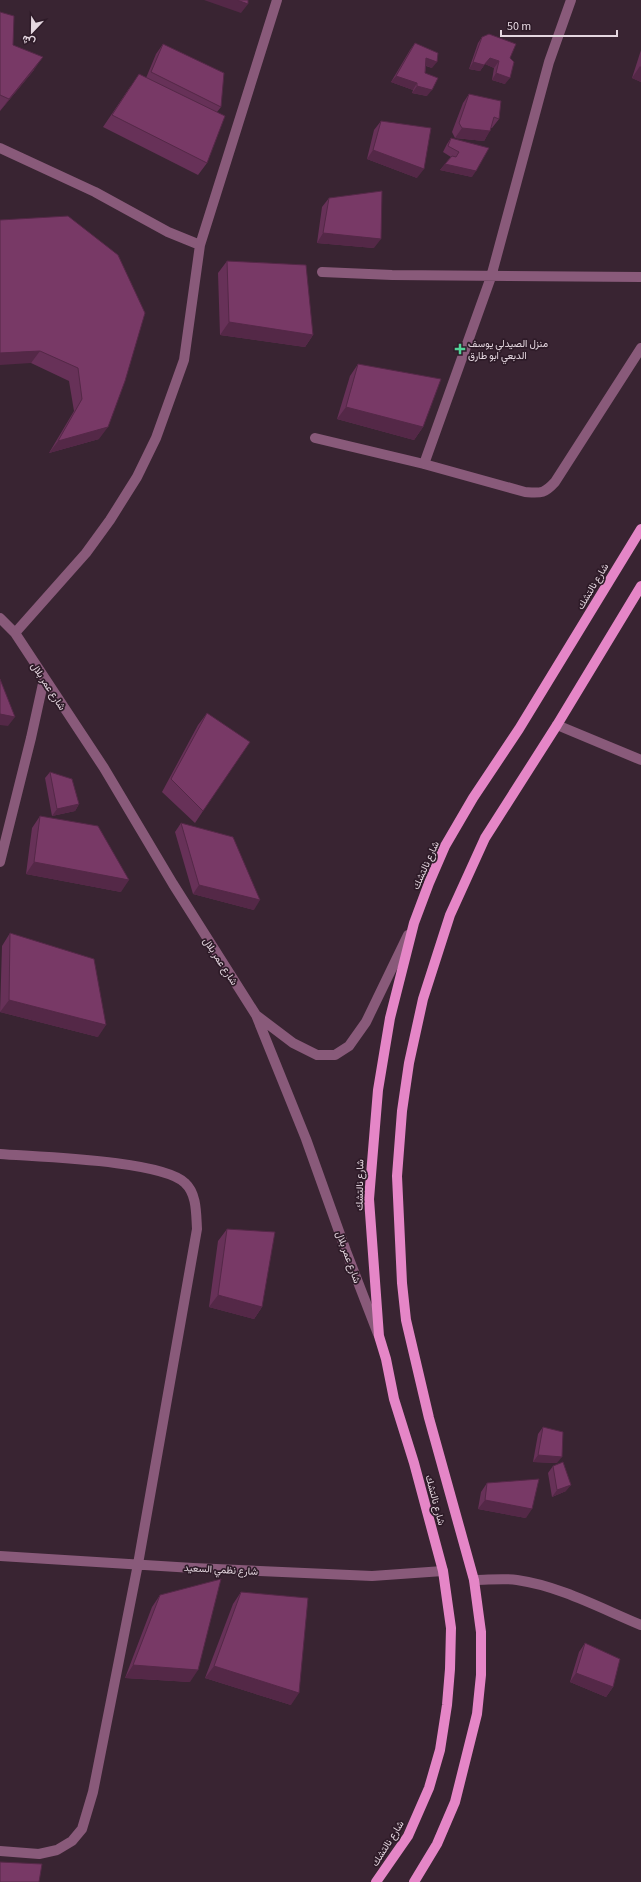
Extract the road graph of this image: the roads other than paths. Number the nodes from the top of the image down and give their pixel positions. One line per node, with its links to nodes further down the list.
1 (277, 0): 4 (street)
2 (571, 0): 6 (street)
3 (0, 149): 4 (street)
4 (200, 245): 14 (street)
5 (322, 272): 6 (street)
6 (491, 277): 7 (street); 10 (street)
7 (641, 278)
8 (641, 348): 10 (street)
9 (315, 438): 10 (street)
10 (424, 464)
11 (641, 529): 19 (main road, شارع نالتشك)
12 (641, 586): 16 (main road, شارع نالتشك)
13 (0, 618): 14 (street, شارع عمر بلال)
14 (15, 633): 15 (street, شارع عمر بلال)
15 (44, 679): 18 (street); 20 (street, شارع عمر بلال)
16 (557, 725): 17 (street); 26 (main road, شارع نالتشك)
17 (641, 760)
18 (0, 862)
19 (414, 923): 20 (street); 22 (main road, شارع نالتشك)
20 (256, 1015): 22 (street, شارع عمر بلال)
21 (0, 1154): 24 (street)
22 (379, 1336): 25 (main road, شارع نالتشك)
23 (0, 1556): 24 (street, شارع نظمي السعيد)
24 (138, 1564): 25 (street, شارع نظمي السعيد); 28 (street)
25 (443, 1571): 29 (main road, شارع نالتشك)
26 (474, 1580): 27 (street); 30 (main road, شارع نالتشك)
27 (641, 1625)
28 (0, 1851)
29 (376, 1882)
30 (414, 1882)

